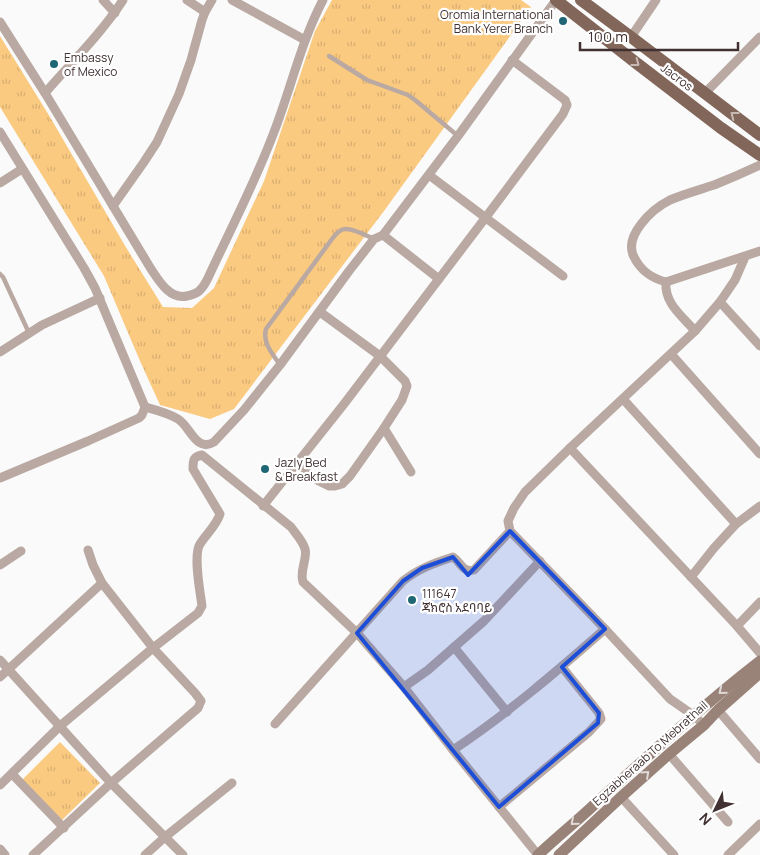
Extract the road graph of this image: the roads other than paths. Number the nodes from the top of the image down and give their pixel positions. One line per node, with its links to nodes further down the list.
1 (103, 0): 11 (street)
2 (123, 0): 11 (street)
3 (188, 0): 10 (street)
4 (212, 0): 10 (street)
5 (232, 0): 15 (street)
6 (324, 0): 15 (street)
7 (556, 0): 17 (street); 23 (main road, Jacros, one-way to 23)
8 (581, 0): 13 (main road, Jacros)
9 (656, 0): 13 (street)
10 (205, 12): 28 (street)
11 (115, 13): 18 (street)
12 (0, 22): 18 (street)
13 (632, 37): 19 (main road, Jacros)
14 (760, 38): 19 (street)
15 (305, 40): 28 (street)
16 (329, 56): 22 (lane)
17 (512, 60): 22 (street); 29 (street)
18 (45, 93): 28 (street)
19 (705, 93): 21 (main road, Jacros, one-way to 19)
20 (0, 132): 25 (street)
21 (760, 135)
22 (458, 136): 26 (street)
23 (760, 155)
24 (760, 165): 37 (street)
25 (22, 169): 27 (street); 38 (street)
26 (429, 175): 29 (street); 30 (street)
27 (0, 183)
28 (113, 206)
29 (486, 217): 35 (street); 36 (street)
30 (383, 235): 31 (street); 36 (street)
31 (374, 240): 40 (street); 47 (lane)
32 (760, 251): 33 (street)
33 (745, 257): 37 (street); 39 (street)
34 (0, 274): 42 (lane)
35 (563, 276)
36 (439, 279): 46 (street)
37 (666, 282): 41 (street)
38 (100, 298): 42 (street); 49 (street)
39 (720, 302): 41 (street); 43 (street)
40 (320, 312): 46 (street); 47 (street)
41 (694, 331): 45 (street)
42 (29, 334): 44 (street)
43 (760, 346)
44 (0, 352)
45 (671, 354): 48 (street); 53 (street)
46 (380, 356): 50 (street); 55 (street)
47 (280, 365): 51 (street)
48 (622, 398): 52 (street); 60 (street)
49 (145, 407): 51 (street); 57 (street)
50 (384, 428): 55 (street); 56 (street)
51 (204, 445): 54 (street)
52 (570, 448): 61 (street); 66 (street)
53 (759, 452)
54 (202, 455): 58 (street); 73 (street)
55 (295, 464): 58 (street)
56 (411, 472)
57 (0, 478)
58 (263, 506): 71 (street)
59 (760, 506): 60 (street)
60 (736, 524): 66 (street)
61 (510, 531): 64 (street); 71 (street)
62 (88, 550): 67 (street)
63 (21, 551): 65 (street)
64 (540, 562): 70 (street); 72 (street)
65 (0, 565)
66 (691, 577): 69 (street)
67 (102, 583): 73 (street); 78 (street)
68 (760, 602): 69 (street)
69 (737, 626): 74 (street)
70 (605, 629): 77 (street); 84 (street)
71 (357, 633): 81 (street); 85 (street)
72 (454, 647): 81 (street); 83 (street)
73 (153, 648): 87 (street); 92 (street)
74 (760, 653)
75 (0, 660): 78 (street)
76 (760, 661): 84 (main road, one-way to 84)
77 (562, 667): 83 (street); 96 (street)
78 (8, 669): 80 (street); 87 (street)
79 (760, 673): 82 (main road, Egzabheraab To Mebrathail)
80 (0, 677)
81 (404, 687): 88 (street)
82 (718, 710): 86 (main road, Egzabheraab To Mebrathail); 90 (street)
83 (506, 712): 88 (street)
84 (693, 715): 86 (street); 106 (main road, one-way to 106)
85 (274, 724)
86 (704, 725): 89 (main road, Egzabheraab To Mebrathail)
87 (60, 726): 91 (street); 92 (street)
88 (453, 750): 96 (street)
89 (669, 754): 95 (main road, Egzabheraab To Mebrathail, one-way to 89); 97 (street)
90 (760, 759)
91 (12, 774): 94 (street); 99 (street)
92 (111, 783): 99 (street); 100 (street)
93 (232, 783): 100 (street)
94 (0, 785)
95 (621, 797): 107 (main road, Egzabheraab To Mebrathail); 108 (street)
96 (499, 807): 106 (street)
97 (728, 822)
98 (760, 824): 109 (street)
99 (64, 828): 103 (street)
100 (164, 837): 104 (street); 105 (street)
101 (0, 850): 102 (street)
102 (5, 855)
103 (34, 855)
104 (145, 855)
105 (183, 855)
106 (538, 855)
107 (559, 855)
108 (674, 855)
109 (728, 855)

